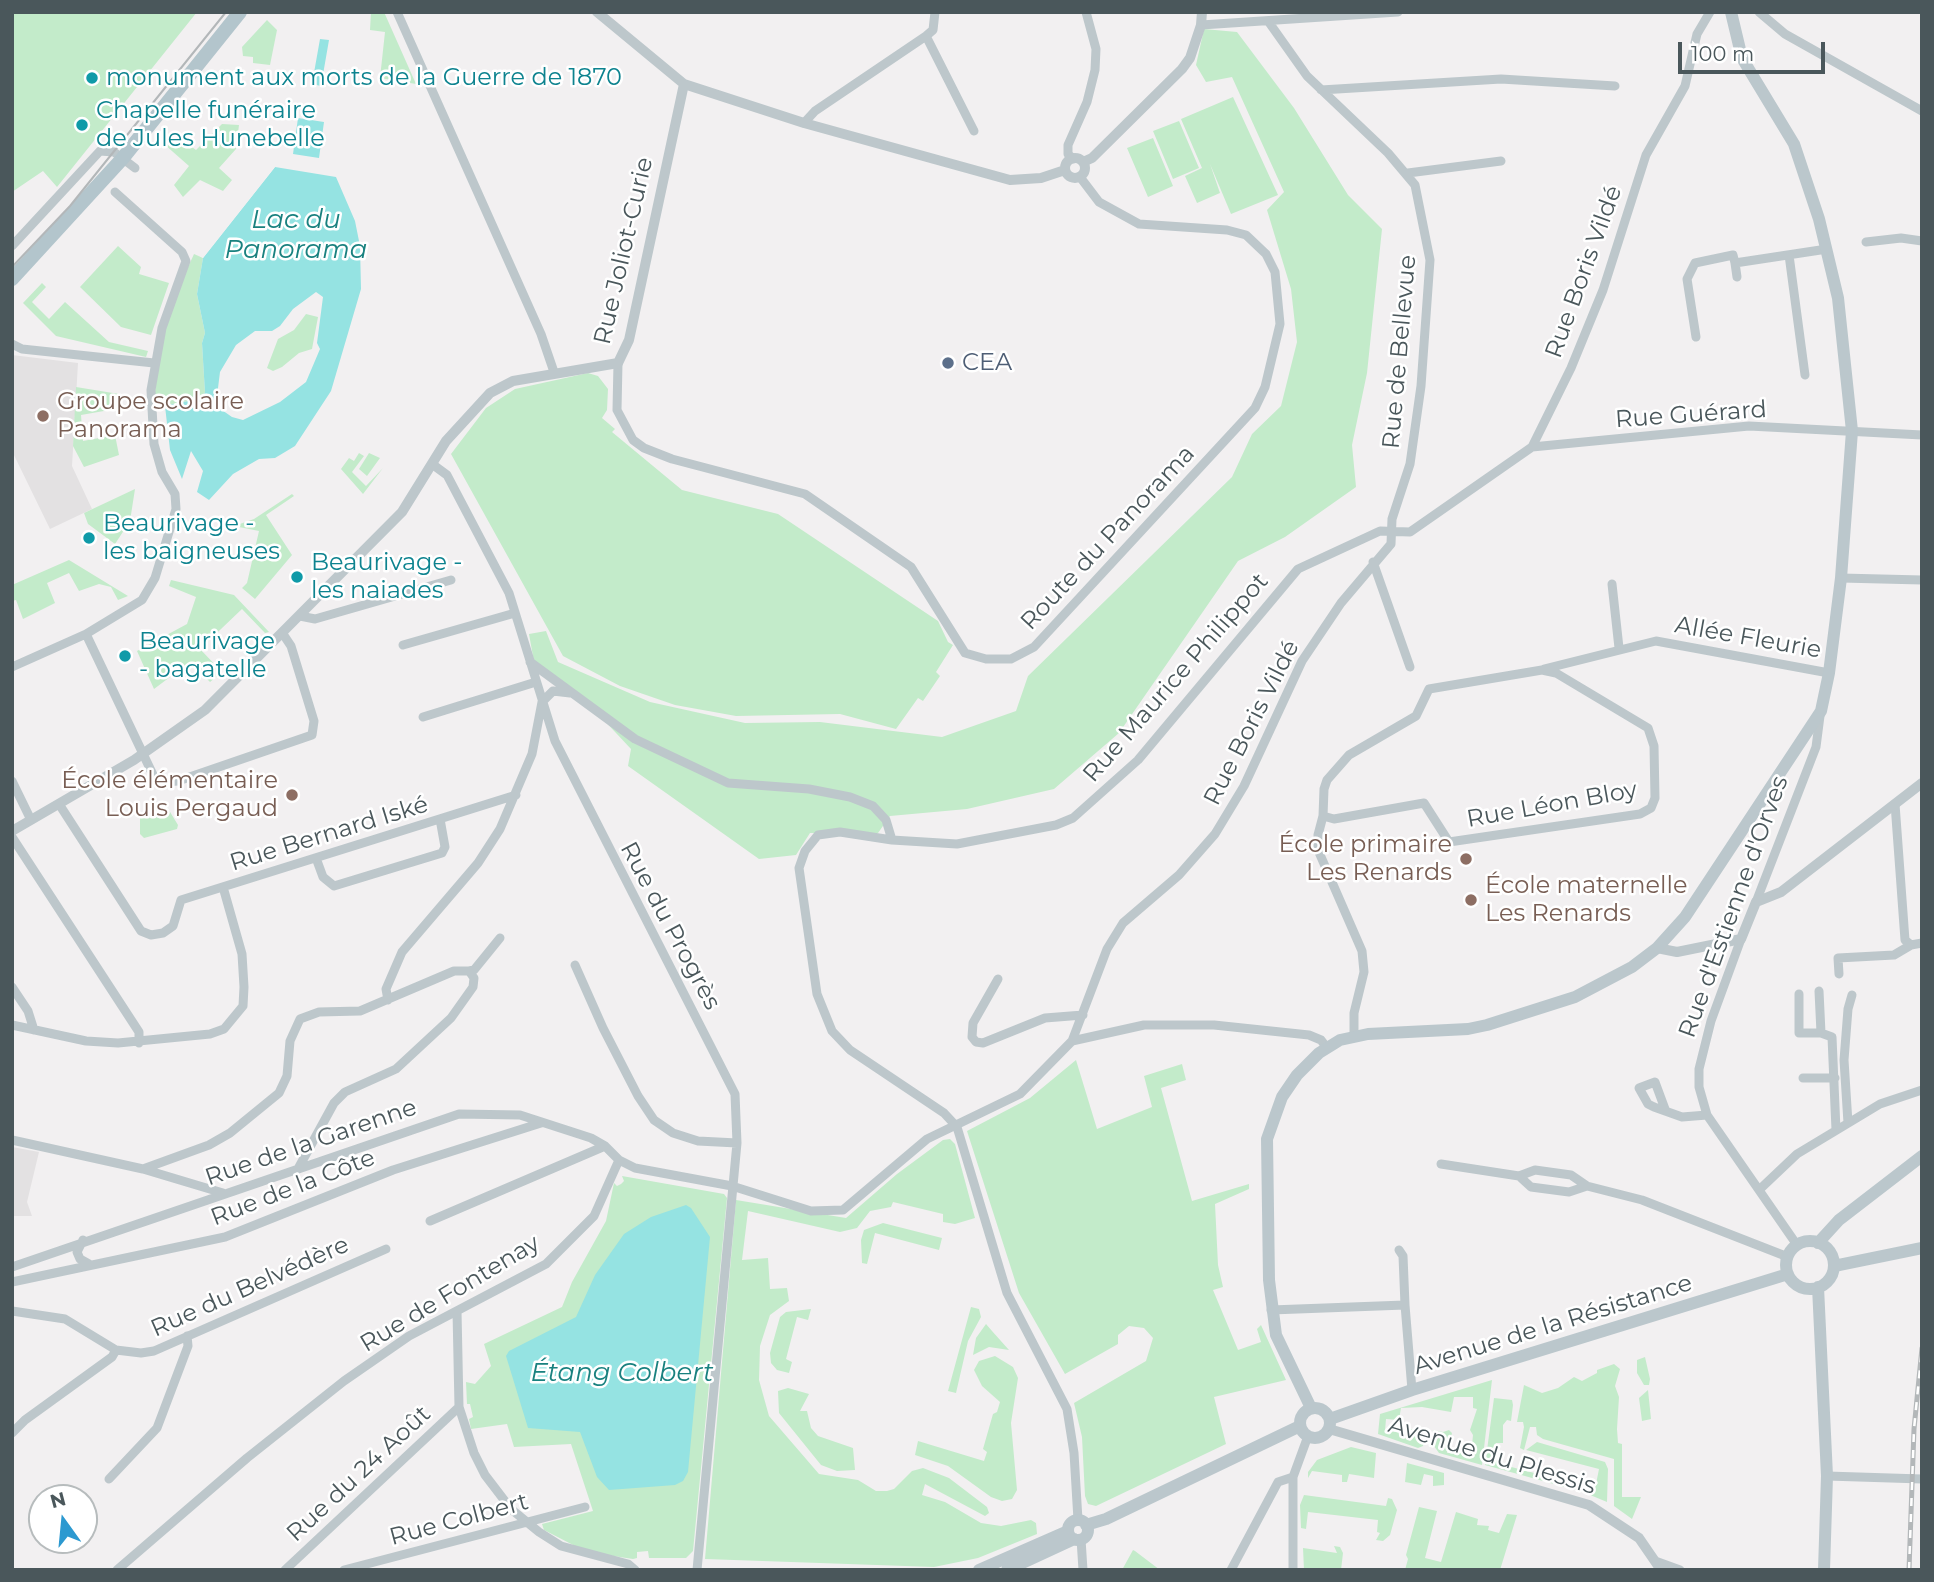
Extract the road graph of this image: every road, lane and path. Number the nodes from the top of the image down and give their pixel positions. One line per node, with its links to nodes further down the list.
1 (240, 12): 20 (main road)
2 (397, 12): 40 (street)
3 (597, 12): 14 (street)
4 (935, 12): 13 (street)
5 (1086, 12): 21 (street)
6 (1202, 12): 12 (street)
7 (1398, 12): 11 (street)
8 (1710, 12): 44 (street, Rue Boris Vildé)
9 (1731, 12): 31 (main road, Rue d'Estienne d'Orves)
10 (1759, 12): 17 (street)
11 (1268, 21): 12 (street); 16 (street, Rue de Bellevue)
12 (1201, 25): 21 (street)
13 (926, 36): 18 (street); 19 (street)
14 (684, 84): 18 (street); 39 (street, Rue Joliot-Curie)
15 (1615, 86): 16 (street)
16 (1321, 90): 25 (street, Rue de Bellevue)
17 (1922, 111)
18 (804, 123): 24 (street)
19 (974, 131)
20 (122, 159): 23 (street); 30 (street); 35 (main road)
21 (1078, 160): 24 (street); 26 (street)
22 (1501, 160): 25 (street)
23 (135, 168)
24 (1065, 170): 26 (street)
25 (1408, 173): 46 (street, Rue de Bellevue)
26 (1080, 177): 39 (street, Route du Panorama)
27 (115, 192): 38 (street)
28 (1922, 241): 29 (street)
29 (1866, 242)
30 (12, 246)
31 (1827, 249): 32 (street); 42 (main road, Rue d'Estienne d'Orves)
32 (1788, 255): 33 (street); 41 (street)
33 (1735, 263): 34 (street); 36 (street)
34 (1737, 277)
35 (12, 279)
36 (1696, 337)
37 (12, 344): 38 (street)
38 (154, 363): 54 (street)
39 (618, 363): 40 (street, Rue Joliot-Curie)
40 (554, 372): 45 (street, Rue Joliot-Curie)
41 (1805, 375)
42 (1852, 431): 43 (street, Rue Guérard); 44 (street, Rue Guérard); 48 (main road, Rue d'Estienne d'Orves)
43 (1922, 435)
44 (1532, 447): 46 (street, Rue Boris Vildé)
45 (432, 464): 52 (street, Rue du Progrès); 53 (street, Rue Joliot-Curie)
46 (1392, 532): 47 (street, Rue Boris Vildé); 85 (street, Rue Maurice Philippot)
47 (1373, 562): 60 (street); 103 (street, Rue Boris Vildé)
48 (1841, 579): 50 (street); 62 (main road, Rue d'Estienne d'Orves)
49 (451, 580): 53 (street)
50 (1922, 580)
51 (1612, 584): 57 (street)
52 (515, 613): 56 (street); 58 (street, Rue du Progrès)
53 (300, 616): 55 (street, Rue Joliot-Curie)
54 (86, 634): 59 (street); 73 (street)
55 (283, 634): 73 (street, Rue Joliot-Curie); 73 (street)
56 (403, 645)
57 (1619, 648): 61 (street, Allée Fleurie); 62 (street, Allée Fleurie)
58 (530, 662): 63 (street); 64 (street, Rue du Progrès)
59 (12, 667)
60 (1410, 667)
61 (1542, 670): 80 (street); 80 (street, Rue Léon Bloy)
62 (1829, 673): 67 (main road, Rue d'Estienne d'Orves)
63 (561, 685): 64 (street); 65 (street)
64 (537, 686): 66 (street, Rue du Progrès); 68 (street)
65 (577, 696): 66 (street); 85 (street)
66 (542, 702): 69 (street, Rue du Progrès); 70 (street)
67 (1821, 711): 71 (main road); 74 (street, Rue d'Estienne d'Orves)
68 (423, 717)
69 (551, 729): 70 (street); 72 (street); 121 (street, Rue du Progrès)
70 (538, 731): 72 (street)
71 (1802, 738): 74 (street, Rue d'Estienne d'Orves); 93 (main road)
72 (534, 747): 77 (street)
73 (143, 753): 78 (street, Rue Joliot-Curie)
74 (1808, 764): 88 (street, Rue d'Estienne d'Orves)
75 (12, 781): 82 (street)
76 (1922, 783): 79 (street)
77 (516, 795): 81 (street, Rue Bernard Iské); 102 (street)
78 (59, 804): 82 (street, Rue Joliot-Curie); 87 (street)
79 (1895, 804): 88 (street); 92 (street)
80 (1323, 816): 107 (street)
81 (440, 819): 86 (street, Rue Bernard Iské); 86 (street)
82 (31, 820): 83 (street, Rue Joliot-Curie)
83 (12, 831)
84 (12, 837): 109 (street)
85 (891, 840): 118 (street, Rue Maurice Philippot)
86 (316, 858): 87 (street, Rue Bernard Iské)
87 (223, 887): 109 (street, Rue Bernard Iské)
88 (1756, 902): 90 (street, Rue d'Estienne d'Orves)
89 (500, 937): 95 (street)
90 (1741, 939): 93 (street); 115 (street, Rue d'Estienne d'Orves)
91 (1922, 943): 92 (street)
92 (1911, 945): 96 (street)
93 (1657, 948): 107 (main road)
94 (575, 965): 121 (street)
95 (469, 971): 102 (street); 126 (street)
96 (1839, 974)
97 (998, 979): 103 (street)
98 (12, 987): 105 (street)
99 (1819, 991): 106 (street)
100 (1799, 994): 106 (street)
101 (1852, 995): 117 (street)
102 (388, 1000): 127 (street)
103 (1083, 1015): 108 (street, Rue Boris Vildé)
104 (12, 1025): 105 (street, Rue Bernard Iské)
105 (34, 1030): 109 (street, Rue Bernard Iské)
106 (1821, 1034): 112 (street)
107 (1354, 1036): 110 (main road)
108 (1072, 1041): 110 (street); 118 (street)
109 (139, 1042)
110 (1327, 1048): 148 (main road)
111 (1803, 1078): 112 (street)
112 (1835, 1078): 119 (street)
113 (1922, 1090): 117 (street)
114 (1665, 1109): 115 (street)
115 (1707, 1115): 131 (street, Rue d'Estienne d'Orves)
116 (541, 1123): 122 (street, Rue de la Garenne); 126 (street, Rue de la Garenne); 141 (street, Rue de la Côte)
117 (1848, 1123): 119 (street)
118 (957, 1126): 129 (street); 165 (street)
119 (1836, 1130): 131 (street)
120 (12, 1140): 127 (street)
121 (737, 1143): 129 (street, Rue du Progrès)
122 (605, 1146): 124 (street, Rue de la Garenne); 133 (street)
123 (1922, 1156): 135 (main road)
124 (619, 1160): 129 (street); 150 (street, Rue de Fontenay)
125 (1441, 1164): 128 (street)
126 (299, 1167): 132 (street, Rue de la Garenne)
127 (143, 1169): 132 (street)
128 (1519, 1176): 130 (street); 130 (street)
129 (732, 1186): 172 (street, Rue du Progrès)
130 (1587, 1186): 140 (street)
131 (1759, 1190): 136 (street, Rue d'Estienne d'Orves)
132 (223, 1193): 134 (street, Rue de la Garenne)
133 (430, 1221)
134 (83, 1240): 141 (street); 142 (street, Rue de la Garenne)
135 (1818, 1243): 136 (main road); 143 (main road)
136 (1797, 1245): 140 (main road)
137 (1922, 1248): 143 (main road)
138 (386, 1249): 151 (street, Rue du Belvédère)
139 (1399, 1250): 147 (street)
140 (1788, 1257): 144 (main road)
141 (89, 1264): 145 (street, Rue de la Côte)
142 (12, 1266)
143 (1834, 1266): 146 (main road)
144 (1788, 1274): 146 (main road); 153 (main road, Avenue de la Résistance)
145 (12, 1282)
146 (1818, 1287): 159 (main road)
147 (1405, 1305): 148 (street); 153 (street)
148 (1271, 1310): 155 (main road)
149 (12, 1311): 152 (street, Rue du Belvédère)
150 (457, 1311): 154 (street); 168 (street, Rue de Fontenay)
151 (187, 1336): 152 (street, Rue du Belvédère); 161 (street)
152 (116, 1349): 158 (street)
153 (1412, 1390): 156 (main road, Avenue de la Résistance)
154 (459, 1407): 164 (street); 169 (street, Rue du 24 Août)
155 (1311, 1408): 156 (main road); 157 (main road)
156 (1330, 1424): 157 (main road); 167 (street, Avenue du Plessis)
157 (1304, 1431): 160 (street); 165 (main road)
158 (12, 1433)
159 (1827, 1476): 162 (street); 179 (main road)
160 (1293, 1478): 176 (street); 177 (street)
161 (109, 1479)
162 (1922, 1479)
163 (585, 1507): 164 (street, Rue Colbert)
164 (526, 1522): 170 (street, Rue Colbert); 171 (street)
165 (1082, 1523): 166 (main road)
166 (1074, 1536): 173 (main road); 174 (main road); 175 (street)
167 (1660, 1566): 178 (street)
168 (117, 1570)
169 (285, 1570)
170 (344, 1570)
171 (635, 1570)
172 (697, 1570)
173 (979, 1570)
174 (1007, 1570)
175 (1083, 1570)
176 (1231, 1570)
177 (1293, 1570)
178 (1680, 1570)
179 (1824, 1570)

